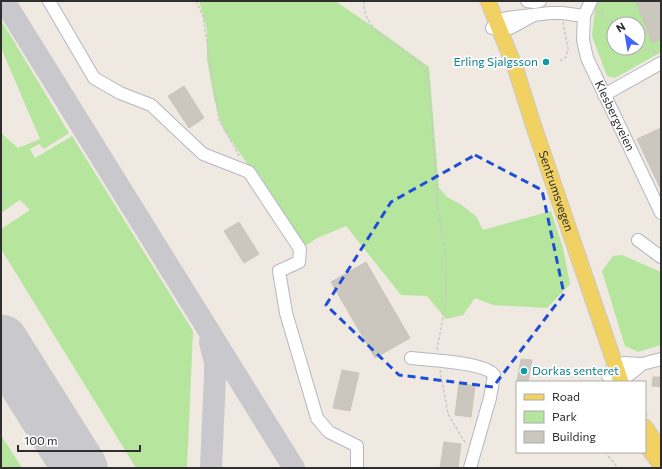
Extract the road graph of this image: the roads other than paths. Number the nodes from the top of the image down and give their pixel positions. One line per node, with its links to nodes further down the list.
1 (49, 1): 20 (street)
2 (479, 1): 7 (main road, Sentrumsvegen)
3 (488, 1): 7 (main road, Sentrumsvegen)
4 (527, 1): 5 (street)
5 (540, 1)
6 (590, 9): 7 (street); 9 (street, Klesbergveien)
7 (497, 26): 15 (main road, Sentrumsvegen)
8 (661, 63): 9 (street)
9 (604, 95): 10 (street, Klesbergveien)
10 (661, 213)
11 (638, 240): 12 (street)
12 (661, 257)
13 (411, 358): 21 (street)
14 (661, 359): 15 (street)
15 (615, 377)
16 (646, 428): 18 (main road)
17 (646, 445): 19 (main road)
18 (661, 451)
19 (661, 465)
20 (357, 468)
21 (470, 468)

